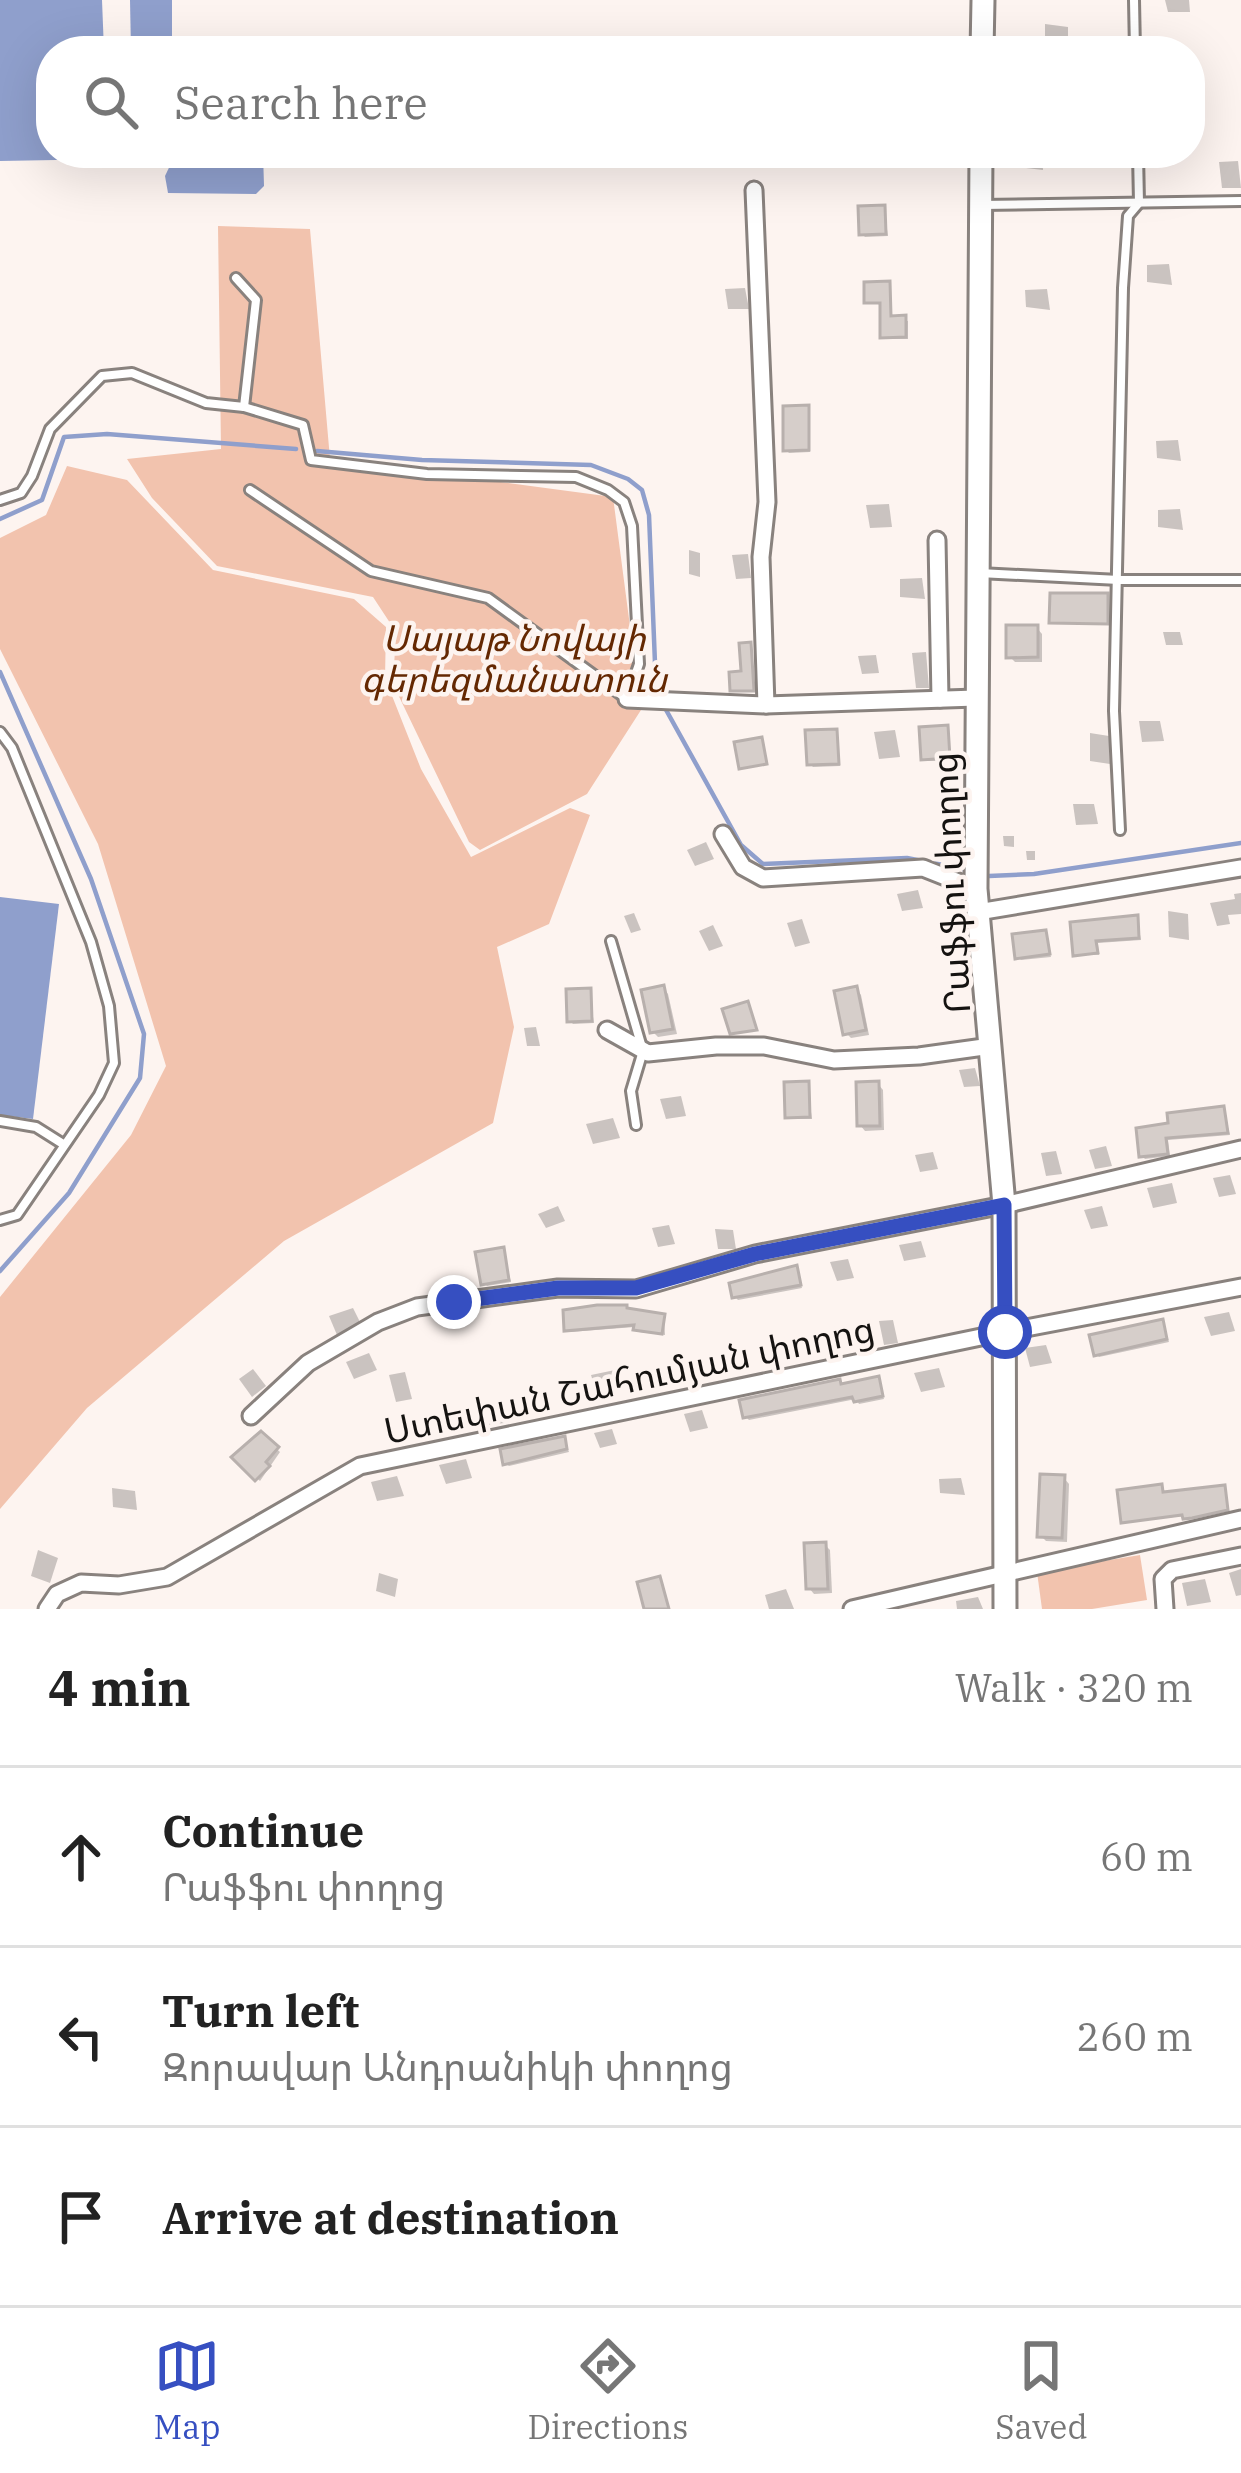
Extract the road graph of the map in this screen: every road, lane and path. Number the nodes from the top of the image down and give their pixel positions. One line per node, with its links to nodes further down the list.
1 (983, 0): 3 (main road)
2 (1134, 0): 4 (lane)
3 (982, 36)
4 (1135, 36)
5 (981, 168): 10 (main road, Րաֆֆու փողոց)
6 (1138, 168): 9 (lane)
7 (754, 190): 22 (street)
8 (1241, 201): 9 (lane)
9 (1139, 203): 10 (lane); 17 (lane)
10 (980, 205): 16 (main road, Րաֆֆու փողոց)
11 (236, 278): 12 (lane)
12 (244, 407): 14 (lane); 20 (lane)
13 (250, 490): 20 (lane)
14 (0, 500)
15 (937, 540): 21 (street)
16 (979, 573): 17 (lane); 19 (main road, Րաֆֆու փողոց)
17 (1119, 580): 18 (lane); 24 (lane)
18 (1241, 580)
19 (976, 698): 21 (street); 27 (main road, Րաֆֆու փողոց)
20 (627, 699): 22 (street)
21 (940, 699): 22 (street)
22 (766, 705)
23 (0, 732): 34 (lane)
24 (1120, 830)
25 (723, 834): 27 (street)
26 (1241, 868): 27 (street)
27 (977, 901): 30 (main road, Րաֆֆու փողոց)
28 (611, 941): 31 (lane)
29 (607, 1030): 31 (street)
30 (991, 1046): 31 (street); 36 (main road, Րաֆֆու փողոց)
31 (643, 1051): 33 (lane)
32 (0, 1121): 34 (lane)
33 (636, 1125)
34 (63, 1144): 37 (lane)
35 (1241, 1149): 36 (street)
36 (1004, 1205): 39 (main road, Րաֆֆու փողոց); 40 (street)
37 (0, 1220)
38 (1241, 1287): 39 (street, Ստեփան Շահումյան փողոց)
39 (1005, 1332): 43 (main road, Րաֆֆու փողոց); 44 (street, Ստեփան Շահումյան փողոց)
40 (251, 1416)
41 (1241, 1519): 43 (street)
42 (1241, 1556): 47 (street)
43 (1006, 1572): 45 (street); 46 (main road, Րաֆֆու փողոց)
44 (52, 1602)
45 (852, 1609)
46 (1005, 1609)
47 (1165, 1609)

